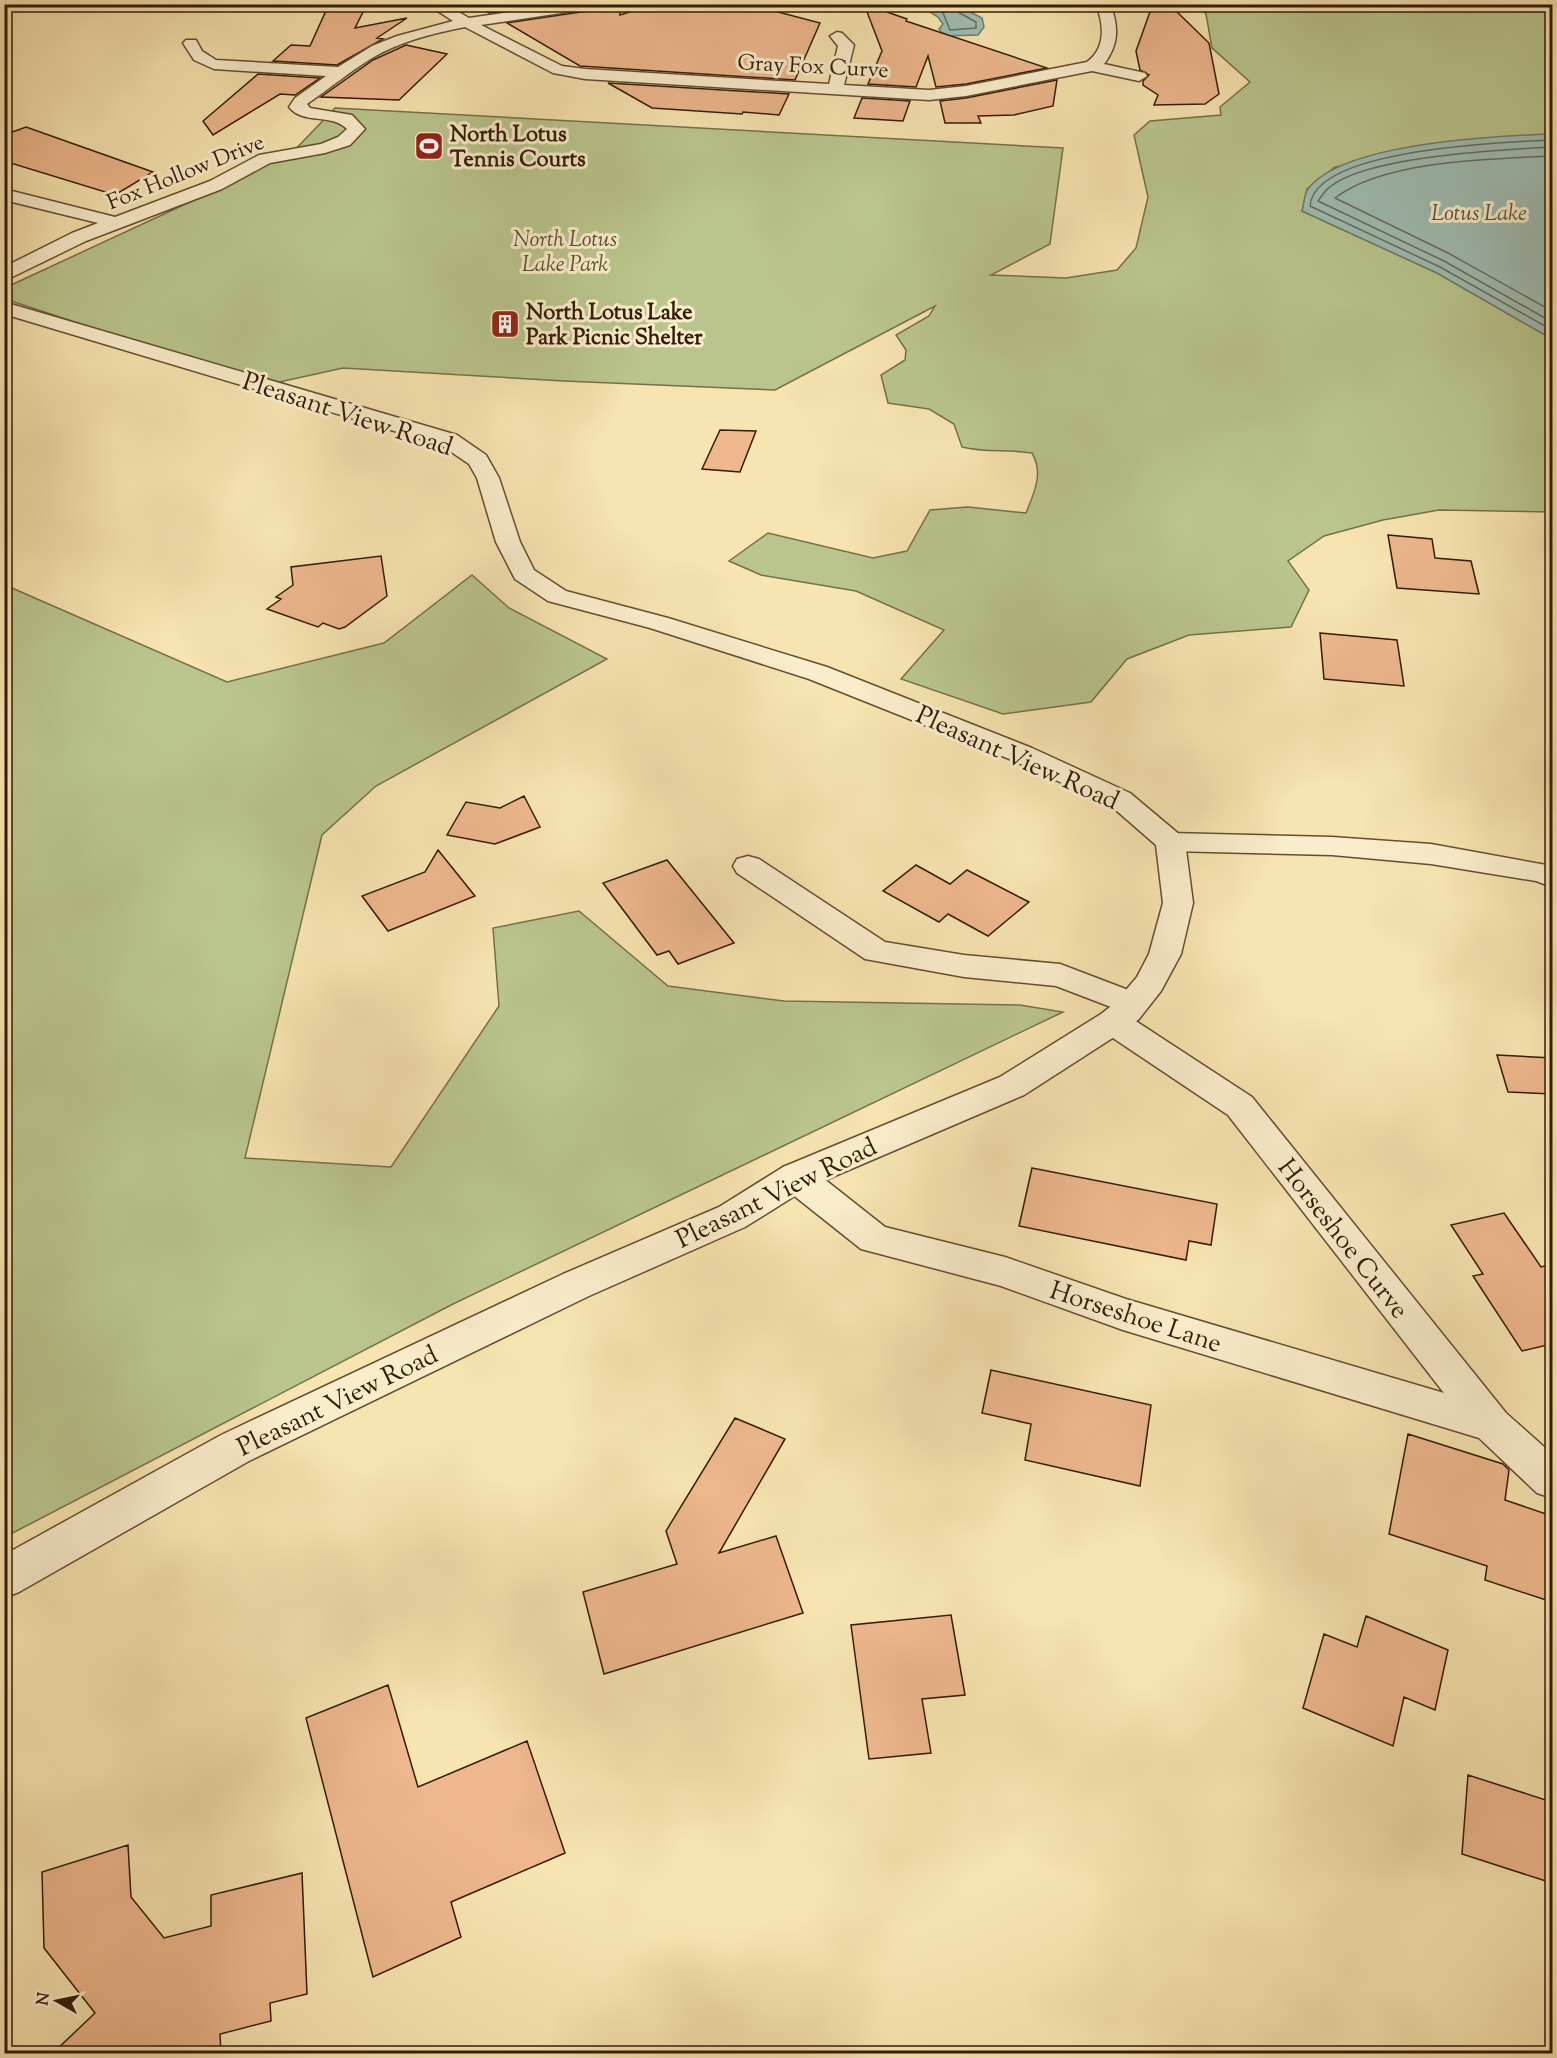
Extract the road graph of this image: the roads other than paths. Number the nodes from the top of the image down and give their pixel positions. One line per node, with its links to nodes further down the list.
1 (434, 4): 4 (street, Gray Fox Curve)
2 (594, 4): 4 (street, Fox Hollow Drive)
3 (1103, 4): 7 (street)
4 (471, 23): 8 (street, Fox Hollow Drive); 10 (street, Gray Fox Curve)
5 (837, 36): 10 (street)
6 (191, 42): 8 (street)
7 (1092, 66): 9 (street); 10 (street, Gray Fox Curve)
8 (343, 72): 12 (street, Fox Hollow Drive)
9 (1139, 76)
10 (835, 89)
11 (4, 194): 12 (street)
12 (118, 223): 13 (street, Fox Hollow Drive)
13 (4, 275)
14 (4, 308): 15 (street, Pleasant View Road)
15 (1170, 842): 17 (street); 18 (street, Pleasant View Road)
16 (748, 866): 18 (street, Horseshoe Curve)
17 (1550, 874)
18 (1123, 1013): 19 (street, Pleasant View Road); 20 (street, Horseshoe Curve)
19 (796, 1177): 20 (street, Horseshoe Lane); 22 (street, Pleasant View Road)
20 (1492, 1425): 21 (street, Horseshoe Curve)
21 (1552, 1480)
22 (4, 1578)

